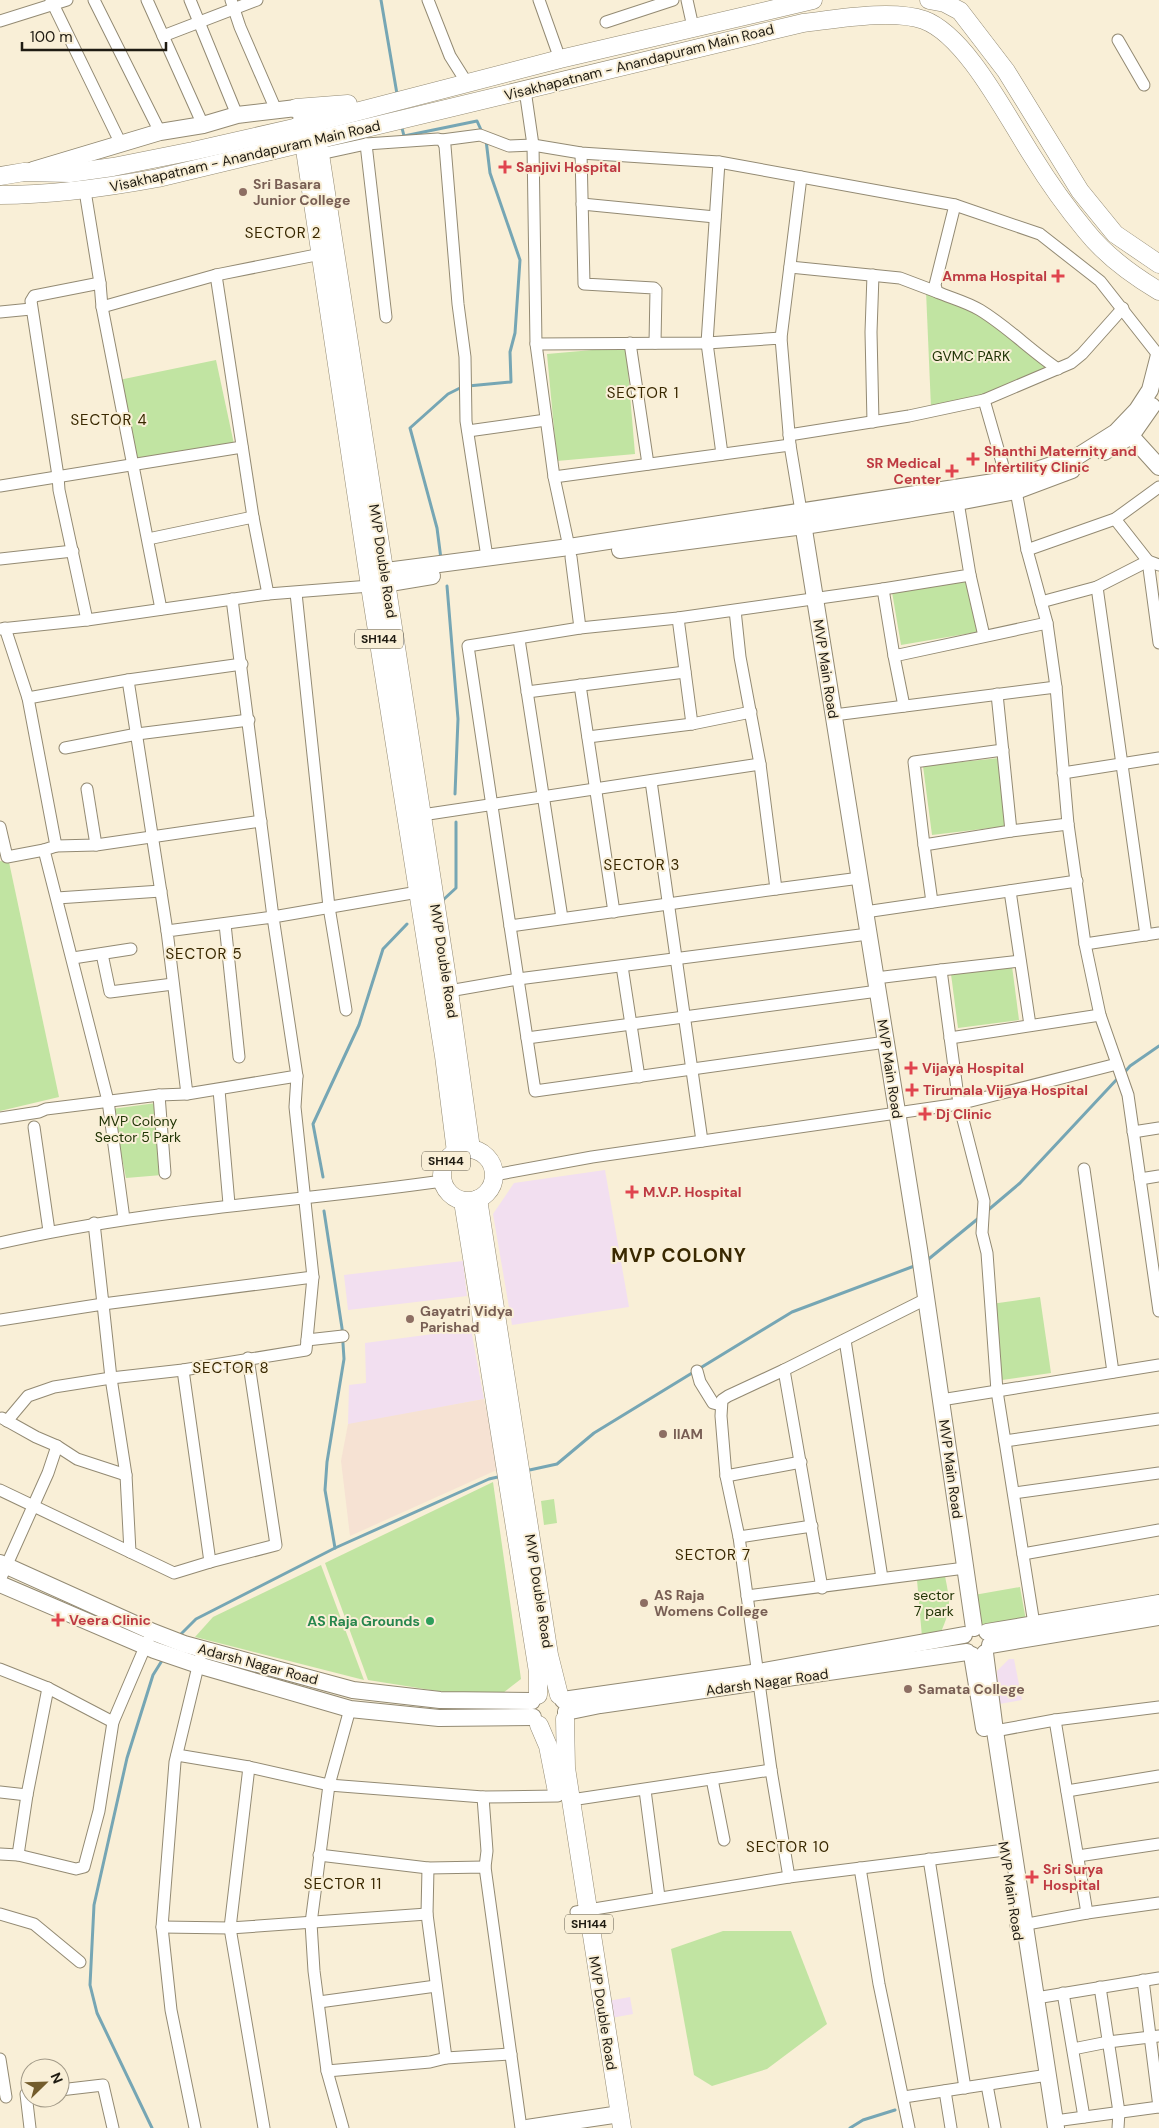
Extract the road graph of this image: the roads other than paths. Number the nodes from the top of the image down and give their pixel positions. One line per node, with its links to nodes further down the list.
1 (67, 0): 13 (street)
2 (94, 0): 31 (street)
3 (146, 0): 20 (street)
4 (190, 0): 17 (street)
5 (257, 0): 14 (street)
6 (428, 0): 23 (street)
7 (539, 0): 22 (street)
8 (673, 0): 18 (street)
9 (687, 0): 19 (street)
10 (777, 0): 15 (street)
11 (813, 0): 15 (main road, Visakhapatnam - Anandapuram Main Road)
12 (939, 1): 48 (main road)
13 (52, 3): 16 (street); 34 (street)
14 (233, 5): 17 (street); 28 (street)
15 (754, 13): 19 (main road, Visakhapatnam - Anandapuram Main Road)
16 (0, 21)
17 (199, 22): 20 (street); 29 (street)
18 (606, 22)
19 (693, 27): 22 (main road, Visakhapatnam - Anandapuram Main Road)
20 (163, 36): 30 (street)
21 (1118, 40): 24 (street)
22 (560, 59): 23 (main road, Visakhapatnam - Anandapuram Main Road)
23 (467, 83): 26 (main road, Visakhapatnam - Anandapuram Main Road)
24 (1144, 85)
25 (524, 90): 32 (main road, Visakhapatnam - Anandapuram Main Road); 36 (street); 53 (main road, Visakhapatnam - Anandapuram Main Road)
26 (390, 102): 27 (main road); 32 (main road)
27 (296, 108): 28 (street); 32 (street)
28 (276, 110): 29 (street)
29 (237, 116): 30 (street)
30 (203, 125): 31 (street)
31 (160, 132): 34 (street)
32 (310, 135): 35 (street); 39 (main road); 42 (main road, Visakhapatnam - Anandapuram Main Road); 47 (main road, MVP Double Road / SH144); 67 (main road, MVP Double Road / SH144)
33 (442, 140): 35 (street); 36 (street); 72 (street)
34 (121, 144): 39 (street)
35 (366, 144): 59 (street)
36 (533, 145): 37 (street); 64 (street)
37 (581, 153): 38 (street); 44 (street)
38 (719, 162): 41 (street); 46 (street)
39 (24, 172): 40 (main road)
40 (0, 176)
41 (801, 176): 45 (street); 49 (street)
42 (85, 191): 43 (main road, Visakhapatnam - Anandapuram Main Road); 52 (street)
43 (0, 195)
44 (582, 204): 46 (street); 62 (street)
45 (955, 205): 54 (street); 56 (street)
46 (715, 217): 63 (street)
47 (321, 254): 51 (street); 67 (main road, MVP Double Road / SH144)
48 (1159, 264)
49 (790, 267): 50 (street); 60 (street)
50 (873, 275): 54 (street); 71 (street)
51 (216, 276): 55 (street); 75 (street)
52 (100, 283): 55 (street); 57 (street)
53 (1159, 291)
54 (937, 292): 66 (street)
55 (102, 307): 77 (street)
56 (1123, 308): 65 (street); 66 (street)
57 (31, 309): 58 (street); 80 (street)
58 (0, 312)
59 (386, 317)
60 (781, 338): 63 (street); 74 (street)
61 (630, 343): 62 (street); 64 (street); 78 (street)
62 (655, 343): 63 (street)
63 (707, 343): 76 (street)
64 (536, 344): 70 (street)
65 (1159, 356): 83 (street)
66 (1058, 368): 69 (street)
67 (348, 383): 97 (main road, MVP Double Road / SH144)
68 (1159, 393): 73 (street)
69 (984, 400): 71 (street); 83 (street)
70 (546, 420): 72 (street); 81 (street)
71 (873, 422): 74 (street)
72 (468, 431): 93 (street)
73 (1131, 436): 79 (street); 83 (street)
74 (790, 440): 76 (street); 87 (street)
75 (242, 448): 77 (street); 86 (street)
76 (722, 454): 78 (street)
77 (133, 464): 80 (street); 89 (street)
78 (648, 464): 81 (street)
79 (1159, 467)
80 (58, 476): 82 (street); 91 (street)
81 (554, 477): 92 (street)
82 (0, 486)
83 (1012, 486): 85 (street); 87 (street); 90 (street)
84 (1159, 486): 88 (street)
85 (958, 502): 87 (street); 96 (street)
86 (253, 518): 89 (street); 101 (street)
87 (802, 519): 92 (street); 102 (street, MVP Main Road)
88 (1115, 519): 90 (street); 95 (street)
89 (148, 539): 105 (street)
90 (1027, 550): 104 (street)
91 (73, 551): 94 (street); 108 (street)
92 (570, 552): 93 (street); 97 (street); 111 (street)
93 (487, 557): 97 (street)
94 (0, 560)
95 (1153, 563): 98 (street); 114 (street)
96 (970, 575): 99 (street); 112 (street)
97 (378, 579): 100 (street); 142 (main road, MVP Double Road / SH144); 156 (main road, MVP Double Road / SH144)
98 (1096, 588): 104 (street); 135 (street)
99 (883, 589): 102 (street); 115 (street)
100 (296, 593): 101 (street); 161 (street)
101 (268, 594): 103 (street)
102 (815, 598): 106 (street); 126 (street, MVP Main Road)
103 (232, 599): 105 (street); 116 (street)
104 (1041, 602): 109 (street)
105 (161, 609): 108 (street)
106 (735, 610): 107 (street); 125 (street)
107 (678, 618): 111 (street); 117 (street)
108 (87, 620): 110 (street)
109 (1047, 623): 112 (street); 120 (street)
110 (2, 628): 123 (street)
111 (580, 628): 113 (street)
112 (984, 636): 115 (street)
113 (519, 639): 121 (street); 141 (street)
114 (1159, 643)
115 (894, 656): 124 (street)
116 (242, 664): 118 (street); 127 (street)
117 (685, 672): 119 (street); 128 (street)
118 (128, 680): 123 (street); 129 (street)
119 (580, 685): 121 (street); 130 (street)
120 (1056, 687): 122 (street); 136 (street)
121 (527, 692): 140 (street)
122 (997, 694): 124 (street); 132 (street)
123 (28, 698): 150 (street)
124 (904, 706): 126 (street)
125 (751, 712): 128 (street); 134 (street)
126 (834, 715): 152 (street, MVP Main Road)
127 (249, 720): 129 (street); 143 (street)
128 (692, 724): 130 (street)
129 (137, 734): 131 (street); 147 (street)
130 (588, 737): 139 (street)
131 (65, 748)
132 (1003, 750): 146 (street); 149 (street)
133 (1159, 758): 135 (street)
134 (760, 764): 137 (street); 154 (street)
135 (1121, 764): 136 (street); 171 (street)
136 (1064, 773): 144 (street)
137 (650, 781): 139 (street); 160 (street)
138 (87, 789): 148 (street)
139 (596, 789): 140 (street); 162 (street)
140 (542, 797): 141 (street); 165 (street)
141 (492, 805): 142 (street); 167 (street)
142 (422, 815): 156 (main road, MVP Double Road / SH144)
143 (261, 821): 147 (street); 164 (street)
144 (1068, 824): 146 (street); 153 (street)
145 (0, 827): 151 (street)
146 (1011, 831): 149 (street)
147 (153, 836): 148 (street); 155 (street)
148 (96, 845): 150 (street)
149 (924, 845): 159 (street)
150 (56, 846): 151 (street)
151 (44, 850): 158 (street)
152 (860, 878): 154 (street); 163 (street, MVP Main Road)
153 (1077, 881): 157 (street); 172 (street)
154 (776, 889): 160 (street)
155 (161, 891): 158 (street); 168 (street)
156 (426, 891): 161 (street); 183 (main road, MVP Double Road / SH144)
157 (1010, 891): 159 (street); 177 (street)
158 (57, 898): 175 (street)
159 (932, 902): 163 (street)
160 (668, 905): 162 (street); 176 (street)
161 (330, 907): 164 (street); 184 (street)
162 (614, 912): 165 (street)
163 (865, 912): 170 (street, MVP Main Road)
164 (273, 917): 166 (street); 195 (street)
165 (562, 918): 167 (street)
166 (225, 924): 168 (street); 192 (street)
167 (510, 926): 180 (street)
168 (167, 932): 181 (street)
169 (1159, 933): 171 (street)
170 (868, 934): 176 (street); 182 (street, MVP Main Road)
171 (1146, 935): 172 (street)
172 (1085, 944): 185 (street)
173 (131, 949): 174 (street)
174 (102, 954): 175 (street); 181 (street)
175 (73, 958): 200 (street)
176 (676, 959): 178 (street); 186 (street)
177 (1020, 961): 179 (street); 188 (street)
178 (622, 966): 180 (street); 187 (street)
179 (941, 970): 182 (street); 190 (street)
180 (518, 979): 183 (street); 189 (street)
181 (173, 984): 198 (street)
182 (877, 985): 186 (street); 191 (street, MVP Main Road)
183 (442, 991): 208 (main road, MVP Double Road / SH144)
184 (346, 1010)
185 (1100, 1015): 188 (street); 193 (street)
186 (684, 1018): 187 (street); 194 (street)
187 (631, 1024): 189 (street); 196 (street)
188 (1030, 1025): 190 (street)
189 (526, 1038): 196 (street)
190 (950, 1038): 201 (street)
191 (886, 1042): 194 (street); 202 (street, MVP Main Road)
192 (239, 1057)
193 (1118, 1067): 201 (street); 206 (street)
194 (692, 1070): 196 (street); 207 (street)
195 (297, 1076): 197 (street); 215 (street)
196 (639, 1077)
197 (219, 1090): 198 (street); 217 (street)
198 (187, 1094): 199 (street)
199 (159, 1095): 200 (street); 210 (street)
200 (108, 1101): 203 (street); 218 (street)
201 (959, 1104): 202 (street); 237 (street)
202 (897, 1114): 207 (street); 223 (street, MVP Main Road)
203 (0, 1118)
204 (34, 1127): 220 (street)
205 (1159, 1128): 206 (street)
206 (1133, 1132): 213 (street)
207 (702, 1141): 211 (street)
208 (464, 1151): 211 (main road, SH144); 214 (main road, SH144)
209 (1084, 1169): 235 (street)
210 (165, 1173)
211 (494, 1175): 216 (main road)
212 (1159, 1176): 213 (street)
213 (1140, 1179): 225 (street)
214 (443, 1181): 215 (street); 216 (main road, SH144)
215 (304, 1196): 217 (street); 222 (street)
216 (471, 1200): 254 (main road, MVP Double Road / SH144)
217 (228, 1204): 218 (street)
218 (124, 1219): 219 (street)
219 (94, 1223): 220 (street); 224 (street)
220 (49, 1231): 221 (street)
221 (0, 1243)
222 (313, 1277): 224 (street); 228 (street)
223 (926, 1299): 229 (street); 238 (street, MVP Main Road)
224 (103, 1304): 226 (street); 236 (street)
225 (1159, 1311)
226 (0, 1320)
227 (343, 1336): 228 (street)
228 (307, 1340): 230 (street)
229 (845, 1340): 234 (street); 260 (street)
230 (248, 1358): 232 (street); 257 (street)
231 (1159, 1365): 235 (street)
232 (183, 1370): 236 (street); 257 (street)
233 (697, 1370): 239 (street)
234 (784, 1370): 239 (street); 244 (street)
235 (1113, 1372): 237 (street)
236 (111, 1378): 240 (street); 246 (street)
237 (998, 1391): 238 (street); 242 (street)
238 (940, 1400): 258 (street, MVP Main Road)
239 (721, 1405): 247 (street)
240 (3, 1419): 243 (street)
241 (1159, 1420): 242 (street)
242 (1005, 1442): 249 (street)
243 (57, 1446): 246 (street); 250 (street)
244 (800, 1462): 247 (street); 251 (street)
245 (1159, 1473): 249 (street)
246 (126, 1475): 255 (street)
247 (726, 1476): 253 (street)
248 (0, 1490): 250 (street)
249 (1014, 1493): 256 (street)
250 (33, 1506): 255 (street); 259 (street)
251 (812, 1526): 253 (street); 262 (street)
252 (1159, 1530): 256 (street)
253 (739, 1537): 263 (street)
254 (526, 1546): 277 (main road, MVP Double Road / SH144); 278 (main road, MVP Double Road / SH144)
255 (130, 1552): 257 (street)
256 (1023, 1554): 266 (street)
257 (210, 1562)
258 (965, 1568): 260 (street); 268 (street, MVP Main Road)
259 (2, 1570): 267 (street, Adarsh Nagar Road)
260 (882, 1578): 262 (street)
261 (0, 1584): 267 (street, Adarsh Nagar Road)
262 (822, 1588): 263 (street)
263 (748, 1596): 273 (street)
264 (1159, 1603): 266 (street)
265 (1159, 1617): 268 (street)
266 (1034, 1624): 268 (street)
267 (151, 1640): 270 (street, Adarsh Nagar Road); 280 (street)
268 (977, 1643): 273 (street, Adarsh Nagar Road); 281 (street); 296 (street, MVP Main Road)
269 (202, 1649): 270 (street, Adarsh Nagar Road); 271 (street); 277 (street, Adarsh Nagar Road)
270 (181, 1651): 271 (street, Adarsh Nagar Road)
271 (198, 1665): 276 (street, Adarsh Nagar Road); 282 (street)
272 (0, 1669): 274 (street)
273 (760, 1677): 278 (street, Adarsh Nagar Road); 284 (street)
274 (48, 1688): 280 (street); 291 (street)
275 (1159, 1707): 279 (street)
276 (350, 1709): 277 (street, Adarsh Nagar Road); 287 (street)
277 (536, 1710): 278 (main road); 278 (main road); 293 (main road, MVP Double Road / SH144)
278 (563, 1710): 293 (main road, MVP Double Road / SH144)
279 (1056, 1720): 281 (street); 289 (street)
280 (113, 1722): 298 (street)
281 (995, 1732): 313 (street)
282 (177, 1755): 283 (street); 314 (street)
283 (249, 1767): 287 (street); 315 (street)
284 (772, 1770): 286 (street); 305 (street)
285 (1159, 1776): 289 (street)
286 (712, 1779): 288 (street); 294 (street)
287 (329, 1785): 292 (street); 299 (street)
288 (644, 1790): 293 (street); 306 (street)
289 (1067, 1790): 300 (street)
290 (0, 1792): 291 (street)
291 (27, 1795): 298 (street)
292 (483, 1797): 293 (street); 303 (street)
293 (564, 1798): 308 (main road, MVP Double Road / SH144)
294 (724, 1840)
295 (1159, 1844): 300 (street)
296 (1004, 1850): 301 (street); 313 (street, MVP Main Road)
297 (0, 1854): 298 (street)
298 (18, 1855)
299 (319, 1855): 302 (street); 312 (street)
300 (1078, 1856): 309 (street)
301 (928, 1859): 304 (street); 333 (street)
302 (428, 1868): 303 (street); 311 (street)
303 (485, 1868): 327 (street)
304 (860, 1868): 305 (street); 338 (street)
305 (789, 1878): 306 (street)
306 (659, 1897): 308 (street)
307 (1159, 1903): 309 (street)
308 (581, 1910): 343 (main road, MVP Double Road / SH144)
309 (1087, 1913): 313 (street)
310 (0, 1914): 316 (street)
311 (427, 1914): 312 (street); 319 (street)
312 (311, 1923): 315 (street); 323 (street)
313 (1021, 1926): 322 (street); 331 (street, MVP Main Road)
314 (162, 1927): 315 (street); 347 (street)
315 (230, 1928): 348 (street)
316 (80, 1962)
317 (1159, 1978): 318 (street)
318 (1143, 1980): 320 (street); 324 (street)
319 (436, 1986): 323 (street); 328 (street)
320 (1100, 1987): 321 (street); 325 (street)
321 (1063, 1993): 322 (street); 326 (street)
322 (1036, 1998): 331 (street)
323 (319, 2002): 330 (street)
324 (1154, 2037): 325 (street); 339 (street)
325 (1108, 2042): 326 (street); 341 (street)
326 (1072, 2049): 342 (street)
327 (510, 2054): 328 (street); 350 (street)
328 (446, 2058): 330 (street)
329 (0, 2059): 337 (street)
330 (327, 2071): 349 (street)
331 (1044, 2076): 332 (street); 344 (street, MVP Main Road)
332 (987, 2085): 333 (street); 354 (street)
333 (965, 2088): 335 (street)
334 (70, 2089): 346 (street)
335 (945, 2091): 338 (street); 353 (street)
336 (20, 2094): 337 (street)
337 (3, 2097)
338 (904, 2097): 352 (street)
339 (1159, 2107): 341 (street)
340 (29, 2108): 345 (street)
341 (1119, 2112): 342 (street); 355 (street)
342 (1084, 2117): 344 (street)
343 (615, 2121): 351 (street)
344 (1053, 2126)
345 (30, 2128)
346 (113, 2128)
347 (195, 2128)
348 (264, 2128)
349 (343, 2128)
350 (521, 2128)
351 (527, 2128)
352 (909, 2128)
353 (951, 2128)
354 (994, 2128)
355 (1118, 2128)

